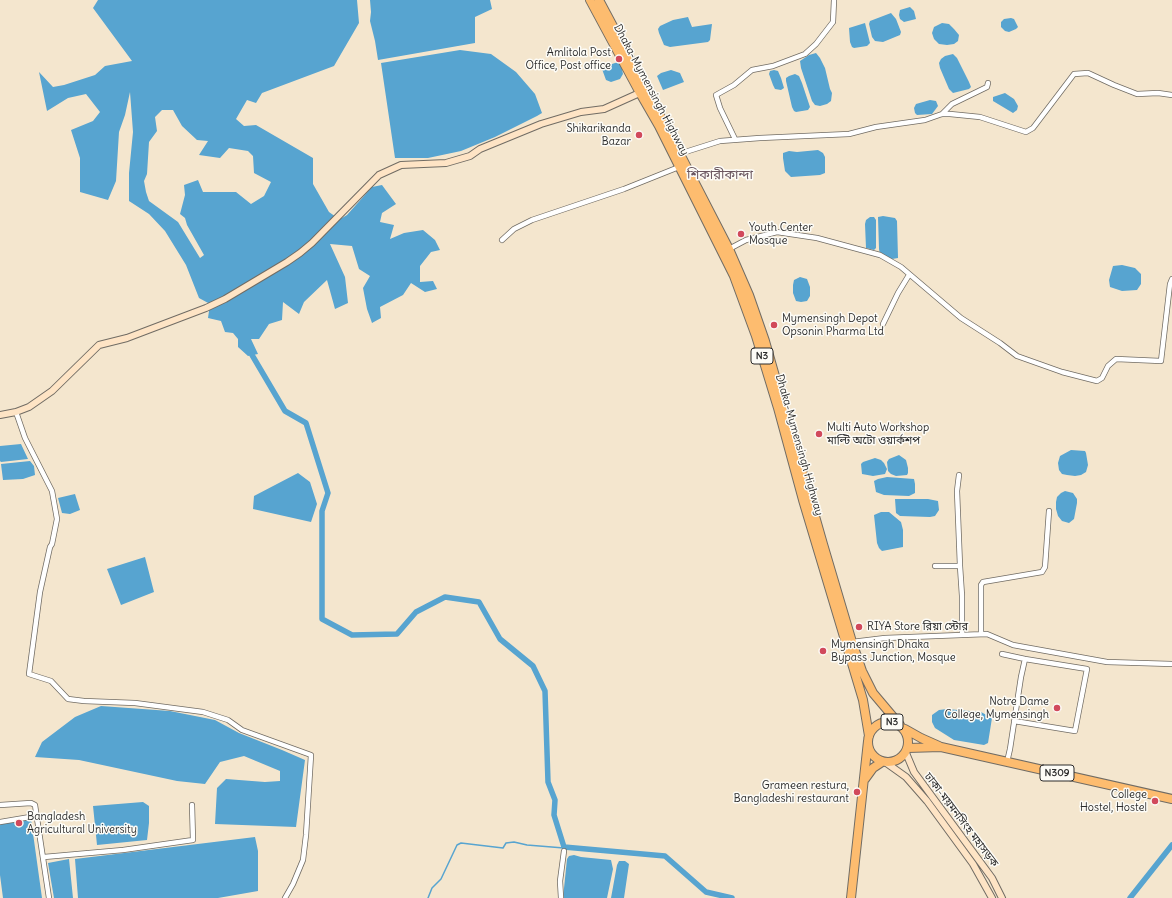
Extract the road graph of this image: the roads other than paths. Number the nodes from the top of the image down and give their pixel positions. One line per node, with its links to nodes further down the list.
1 (590, 0): 5 (highway, Dhaka-Mymensingh Highway / N3)
2 (599, 0): 5 (highway, Dhaka-Mymensingh Highway / N3)
3 (834, 0): 8 (street)
4 (988, 82): 7 (street)
5 (643, 92): 9 (highway, Dhaka-Mymensingh Highway / N3); 10 (highway, Dhaka-Mymensingh Highway / N3); 16 (street)
6 (1172, 95): 7 (street)
7 (942, 114): 8 (street)
8 (735, 140): 9 (street)
9 (680, 154): 12 (highway, Dhaka-Mymensingh Highway / N3)
10 (679, 167): 11 (street); 30 (highway, Dhaka-Mymensingh Highway / N3)
11 (502, 240)
12 (729, 249): 13 (street); 24 (highway, Dhaka-Mymensingh Highway / N3)
13 (909, 275): 14 (street); 15 (street)
14 (1172, 279)
15 (883, 324)
16 (16, 412): 17 (street); 44 (street)
17 (0, 414)
18 (959, 475): 21 (street)
19 (1049, 511): 22 (street)
20 (935, 566): 21 (street)
21 (960, 566): 23 (street)
22 (981, 634): 23 (street); 27 (street)
23 (962, 635): 24 (street)
24 (852, 642): 29 (highway, Dhaka-Mymensingh Highway / N3)
25 (1002, 654): 26 (street)
26 (1025, 659): 28 (street); 28 (street)
27 (1172, 664)
28 (1014, 721): 34 (street)
29 (902, 726): 30 (highway, N3); 31 (highway, N309); 32 (highway, N3)
30 (868, 739): 33 (highway, N3); 35 (highway, N3)
31 (942, 747): 32 (highway, N309); 34 (highway, N309)
32 (907, 751): 33 (highway, N3); 48 (street, ঢাকা-ময়মনসিংহ মহাসড়ক)
33 (884, 762): 35 (highway, N3); 47 (street, ঢাকা-ময়মনসিংহ মহাসড়ক)
34 (1007, 762): 36 (highway, N309)
35 (863, 787): 46 (highway, N3)
36 (1172, 799)
37 (0, 805): 39 (street)
38 (192, 805): 42 (street)
39 (36, 816): 40 (street); 42 (street)
40 (0, 822)
41 (564, 851): 45 (street)
42 (44, 857): 43 (street)
43 (50, 898)
44 (285, 898)
45 (561, 898)
46 (851, 898)
47 (992, 898)
48 (1002, 898)

